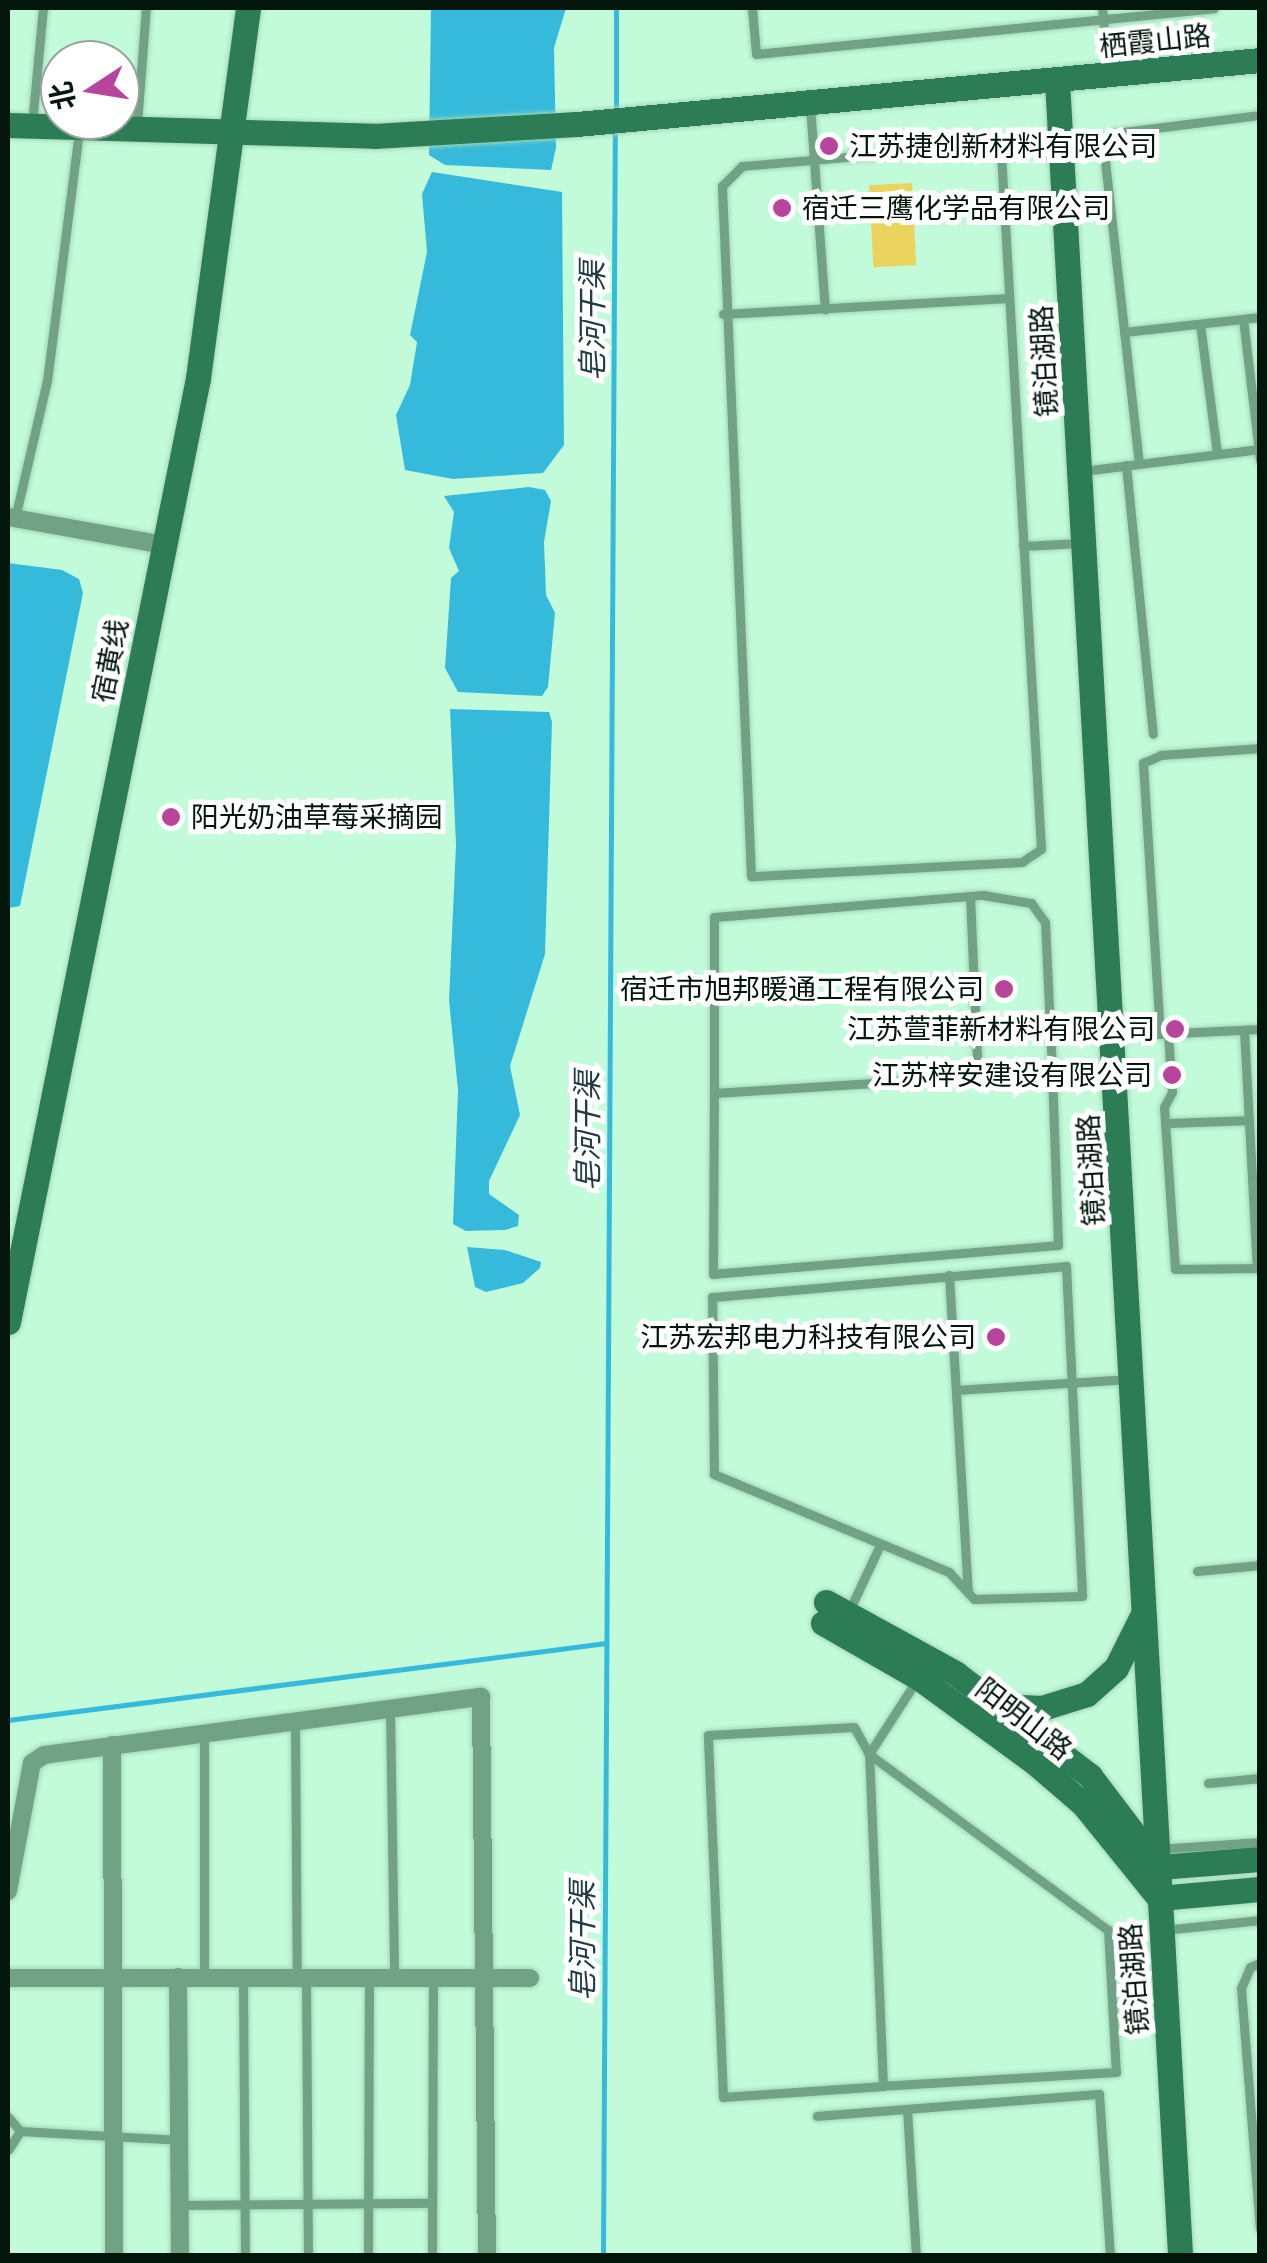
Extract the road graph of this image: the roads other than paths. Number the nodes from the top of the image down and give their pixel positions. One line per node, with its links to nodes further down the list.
1 (43, 8): 14 (lane)
2 (146, 8): 11 (lane)
3 (248, 8): 16 (street, 宿黄线)
4 (752, 8): 7 (lane)
5 (1102, 8): 7 (lane)
6 (1214, 8): 7 (lane)
7 (1103, 19): 9 (lane)
8 (1260, 60): 9 (street, 栖霞山路)
9 (1108, 76): 10 (street, 栖霞山路)
10 (1058, 81): 12 (street, 栖霞山路); 31 (street, 镜泊湖路)
11 (140, 91)
12 (809, 104): 16 (street, 栖霞山路); 18 (lane)
13 (1260, 115): 25 (lane)
14 (20, 126)
15 (140, 132): 16 (street, 栖霞山路)
16 (236, 136): 34 (street, 宿黄线)
17 (78, 140): 32 (lane)
18 (813, 158): 19 (lane); 20 (lane); 21 (lane)
19 (1010, 298): 20 (lane); 35 (lane)
20 (825, 308): 21 (lane)
21 (724, 314): 35 (lane)
22 (1260, 317): 23 (lane)
23 (1244, 319): 24 (lane); 26 (lane)
24 (1200, 324): 25 (lane); 27 (lane)
25 (1124, 332): 29 (lane)
26 (1259, 449): 27 (lane); 28 (lane)
27 (1216, 454): 29 (lane)
28 (1260, 460)
29 (1140, 464): 30 (lane)
30 (1126, 465): 31 (lane); 36 (lane)
31 (1080, 471): 33 (street, 镜泊湖路)
32 (11, 517): 34 (street)
33 (1084, 543): 35 (lane); 42 (street, 镜泊湖路)
34 (164, 545): 51 (street, 宿黄线)
35 (1024, 546)
36 (1154, 734)
37 (1260, 748): 41 (lane)
38 (970, 896): 44 (lane); 45 (lane); 46 (lane)
39 (1260, 1029): 40 (lane)
40 (1244, 1030): 41 (lane); 47 (lane)
41 (1164, 1034): 42 (lane); 48 (lane)
42 (1113, 1036): 43 (street, 镜泊湖路)
43 (1115, 1069): 44 (lane); 52 (street, 镜泊湖路)
44 (1052, 1072): 45 (lane); 46 (lane)
45 (978, 1077): 46 (lane)
46 (714, 1093)
47 (1249, 1120): 48 (lane); 49 (lane)
48 (1165, 1123): 49 (lane)
49 (1258, 1268)
50 (949, 1275): 53 (lane); 54 (lane); 55 (lane)
51 (8, 1322)
52 (1133, 1379): 53 (lane); 59 (street, 镜泊湖路)
53 (1073, 1383): 54 (lane); 58 (lane)
54 (956, 1390): 58 (lane)
55 (880, 1545): 58 (lane); 60 (lane)
56 (1260, 1565): 57 (lane)
57 (1197, 1571)
58 (968, 1594)
59 (1146, 1606): 63 (street); 71 (street, 镜泊湖路)
60 (832, 1613): 61 (street, 阳明山路)
61 (924, 1668): 63 (street, 阳明山路); 67 (lane); 75 (street, 阳明山路)
62 (390, 1706): 64 (street); 86 (lane); 88 (street)
63 (1000, 1706): 71 (street, 阳明山路)
64 (295, 1720): 65 (street); 84 (lane)
65 (204, 1732): 66 (street); 82 (lane)
66 (112, 1745): 74 (street); 80 (street)
67 (869, 1754): 90 (lane); 90 (lane); 90 (lane)
68 (1260, 1778): 69 (lane)
69 (1208, 1783)
70 (1260, 1842): 71 (lane)
71 (1159, 1858): 72 (street); 75 (street, 镜泊湖路)
72 (1260, 1859)
73 (1260, 1889): 75 (street)
74 (8, 1891)
75 (1159, 1898): 77 (street, 镜泊湖路)
76 (1260, 1920): 77 (lane)
77 (1162, 1930): 113 (street, 镜泊湖路)
78 (1260, 1963): 103 (lane)
79 (8, 1978): 80 (street)
80 (113, 1978): 81 (street); 95 (street)
81 (178, 1978): 82 (street); 96 (street)
82 (204, 1978): 83 (street)
83 (243, 1978): 84 (street); 101 (lane)
84 (301, 1978): 85 (street); 98 (lane)
85 (369, 1978): 86 (street); 99 (lane)
86 (394, 1978): 87 (street)
87 (433, 1978): 88 (street); 100 (lane)
88 (486, 1978): 89 (street); 110 (street)
89 (530, 1978)
90 (883, 2086)
91 (907, 2109): 92 (lane); 111 (lane); 112 (lane)
92 (817, 2116)
93 (8, 2117): 94 (lane)
94 (20, 2131): 95 (lane); 97 (lane)
95 (114, 2138): 96 (lane); 104 (street)
96 (180, 2140): 102 (street)
97 (8, 2150)
98 (308, 2204): 99 (lane); 101 (lane); 107 (lane)
99 (368, 2204): 100 (lane); 108 (lane)
100 (432, 2204): 109 (lane)
101 (244, 2205): 102 (lane); 106 (lane)
102 (180, 2206): 105 (street)
103 (1260, 2228)
104 (114, 2256)
105 (180, 2256)
106 (245, 2256)
107 (308, 2256)
108 (368, 2256)
109 (432, 2256)
110 (487, 2256)
111 (916, 2256)
112 (1110, 2256)
113 (1180, 2256)

